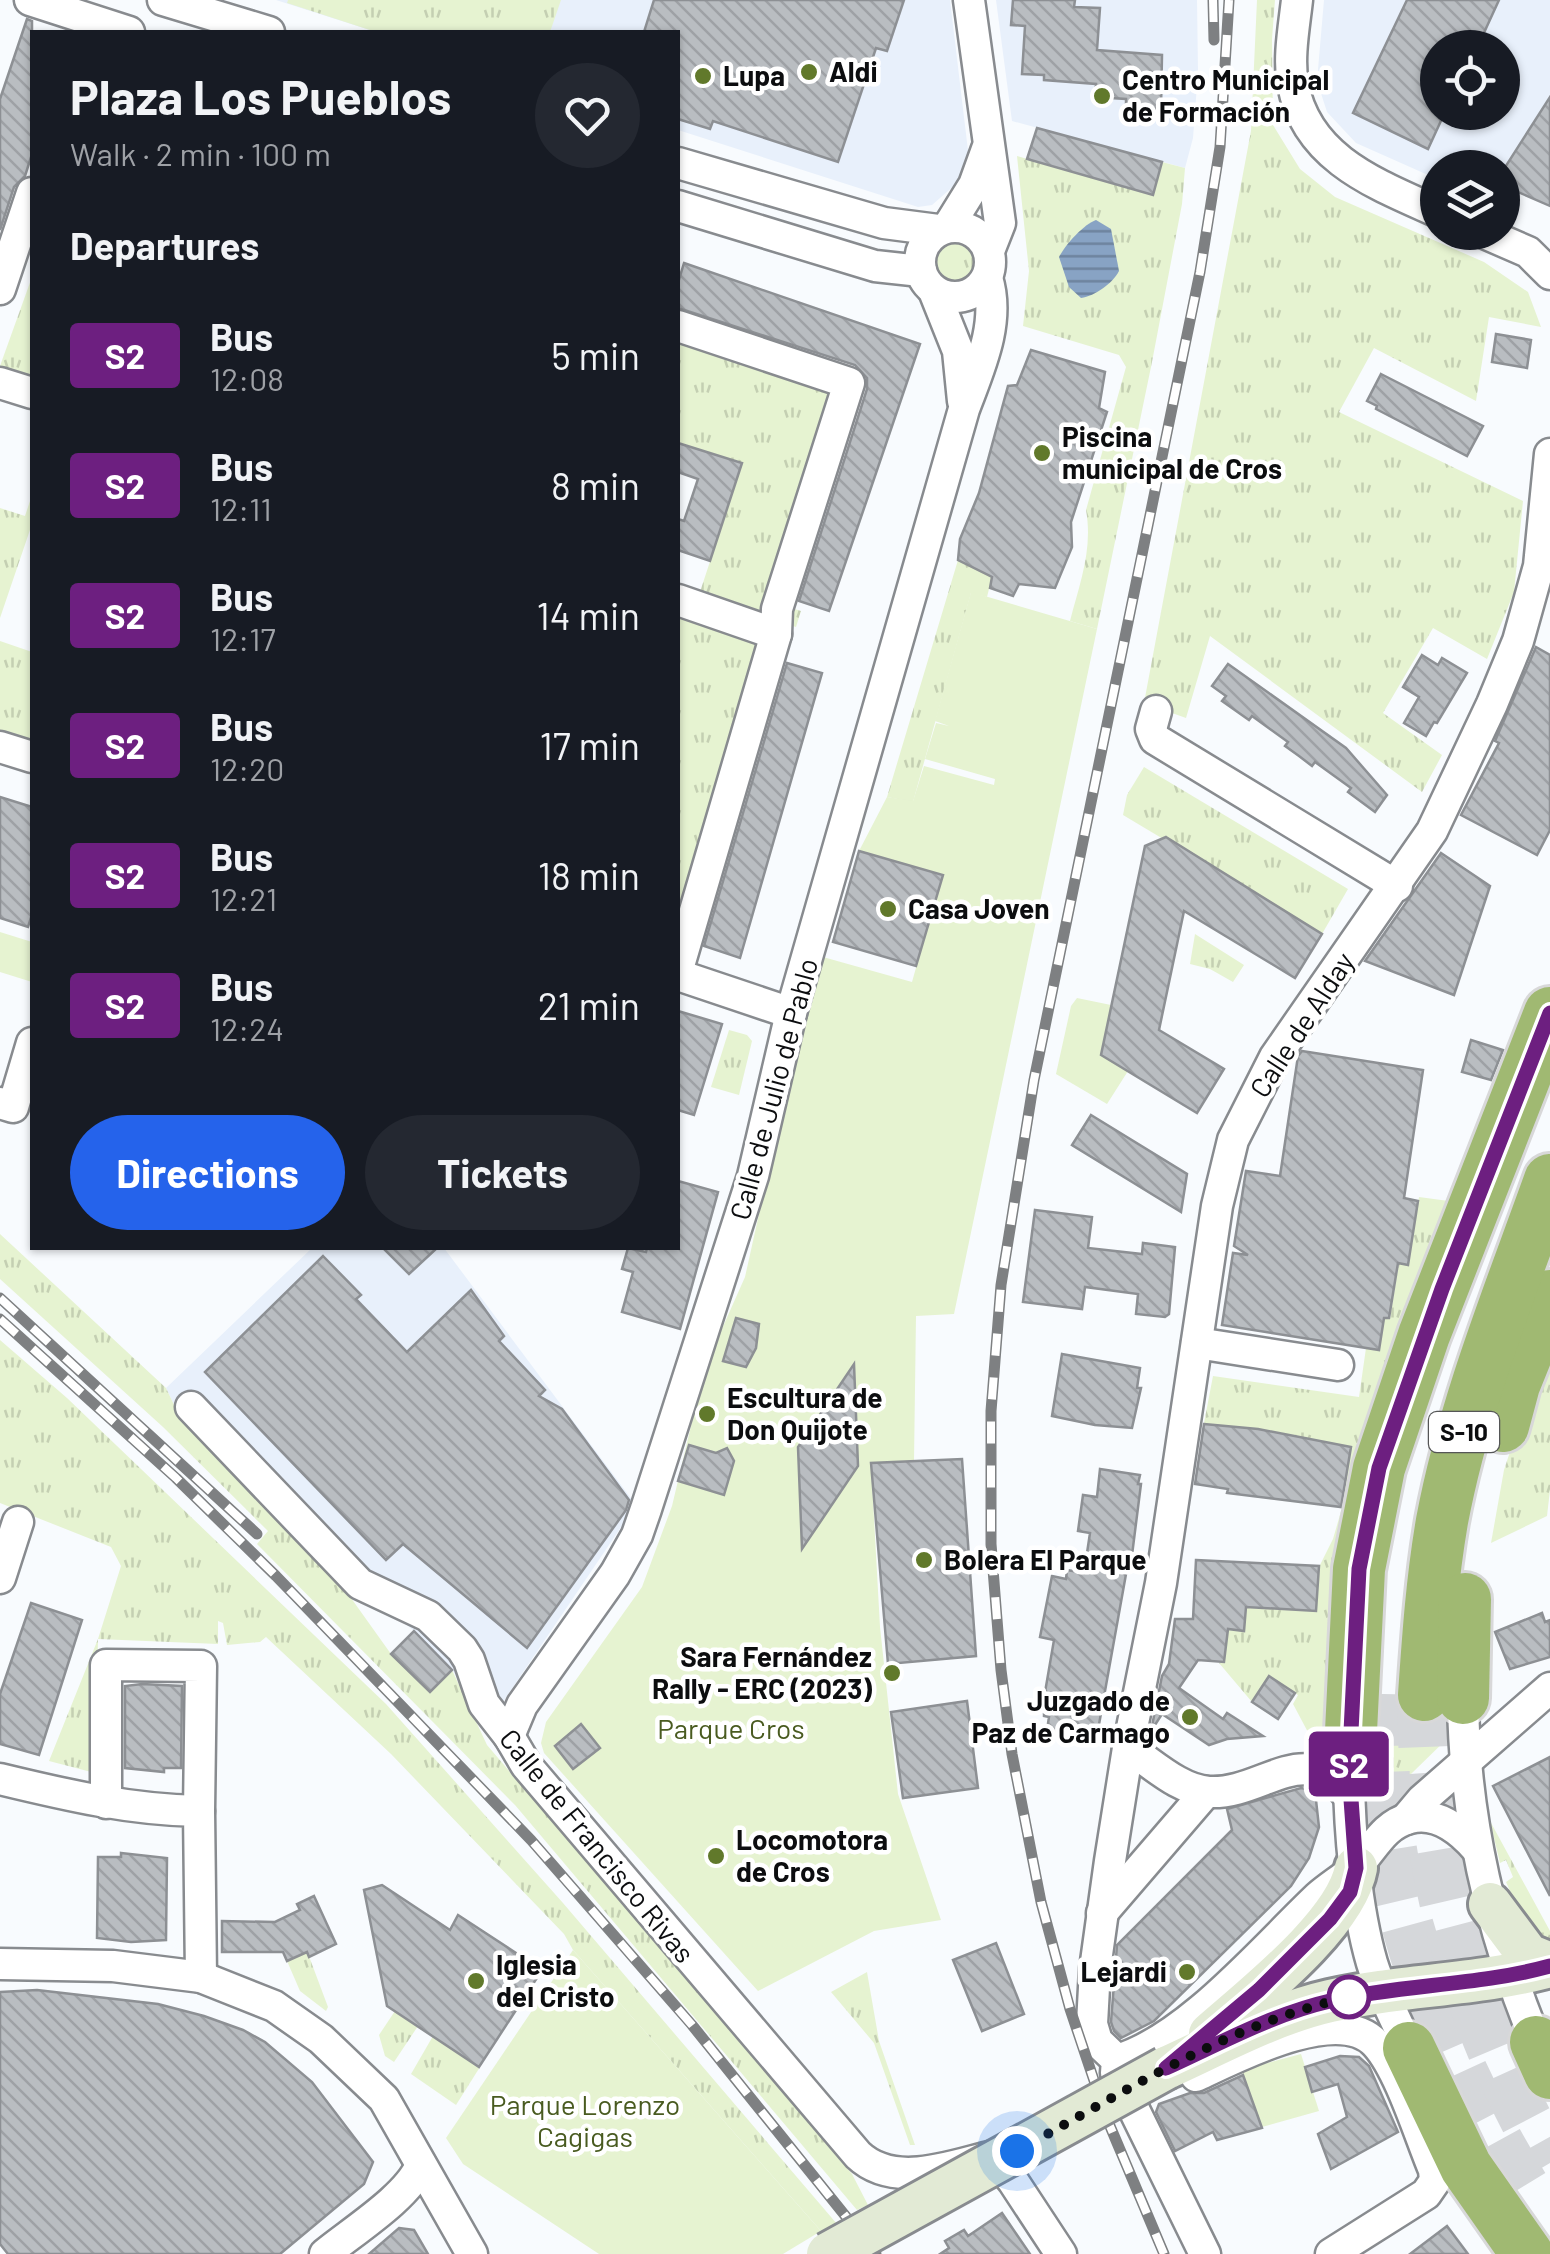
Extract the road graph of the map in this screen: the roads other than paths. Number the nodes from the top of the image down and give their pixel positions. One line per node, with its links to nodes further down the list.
1 (30, 0): 6 (street)
2 (164, 0): 5 (street)
3 (969, 0): 7 (street, Calle de Julio de Pablo)
4 (1297, 0): 10 (street)
5 (264, 20)
6 (123, 30)
7 (988, 146): 12 (street, Calle de Julio de Pablo); 14 (street, Calle de Julio de Pablo)
8 (680, 164): 12 (street)
9 (30, 198): 17 (street)
10 (1420, 203)
11 (680, 207): 16 (street)
12 (944, 229): 14 (street); 16 (street)
13 (1520, 249): 15 (street)
14 (988, 264): 16 (street); 21 (street, Calle de Julio de Pablo)
15 (1550, 274)
16 (928, 281): 21 (street, Calle de Julio de Pablo)
17 (0, 289)
18 (680, 327): 24 (street)
19 (0, 382): 20 (street)
20 (30, 392)
21 (964, 409): 31 (street, Calle de Julio de Pablo)
22 (1550, 454): 28 (street, Calle de Alday)
23 (680, 601): 24 (street)
24 (776, 634): 29 (street)
25 (1156, 711): 28 (street)
26 (0, 747): 27 (street)
27 (30, 756)
28 (1397, 886): 38 (street, Calle de Alday)
29 (680, 965)
30 (680, 973): 31 (street)
31 (791, 1013): 46 (street, Calle de Julio de Pablo)
32 (1550, 1013): 50 (highway)
33 (30, 1051): 35 (street)
34 (1550, 1079): 44 (highway, S-10)
35 (0, 1103)
36 (1550, 1180): 44 (highway, S-10)
37 (1550, 1296): 44 (highway)
38 (1197, 1343): 39 (street); 47 (street, Calle de Alday)
39 (1338, 1365)
40 (191, 1407): 46 (street, Calle de Francisco Rivas)
41 (18, 1522): 42 (street)
42 (0, 1578)
43 (1550, 1688): 45 (street)
44 (1433, 1690): 45 (street); 48 (street)
45 (1522, 1710): 48 (street)
46 (509, 1736): 72 (street, Calle de Francisco Rivas)
47 (1128, 1748): 51 (street); 57 (street, Calle de Alday)
48 (1466, 1760): 54 (street); 55 (street)
49 (0, 1778): 52 (street)
50 (1349, 1784): 51 (street); 56 (street)
51 (1206, 1792): 57 (street)
52 (106, 1803): 53 (street); 53 (street)
53 (199, 1812): 61 (street)
54 (1406, 1819): 55 (street); 56 (street)
55 (1476, 1848): 58 (street)
56 (1358, 1879): 62 (street); 65 (street); 66 (street)
57 (1102, 1913): 65 (street, Calle de Alday)
58 (1492, 1914): 60 (street); 62 (street)
59 (0, 1964): 61 (street)
60 (1537, 1969): 62 (street); 64 (street)
61 (201, 1977): 68 (street)
62 (1397, 1989): 63 (street); 66 (street)
63 (1409, 2048): 75 (highway)
64 (1543, 2058)
65 (1117, 2060): 67 (street, Calle de Alday)
66 (1166, 2068): 71 (street, bridge)
67 (1134, 2111): 73 (street, Calle de Alday); 74 (street)
68 (421, 2165): 69 (street); 70 (street)
69 (325, 2254)
70 (472, 2254)
71 (828, 2254)
72 (1061, 2254)
73 (1204, 2254)
74 (1331, 2254)
75 (1527, 2254)

